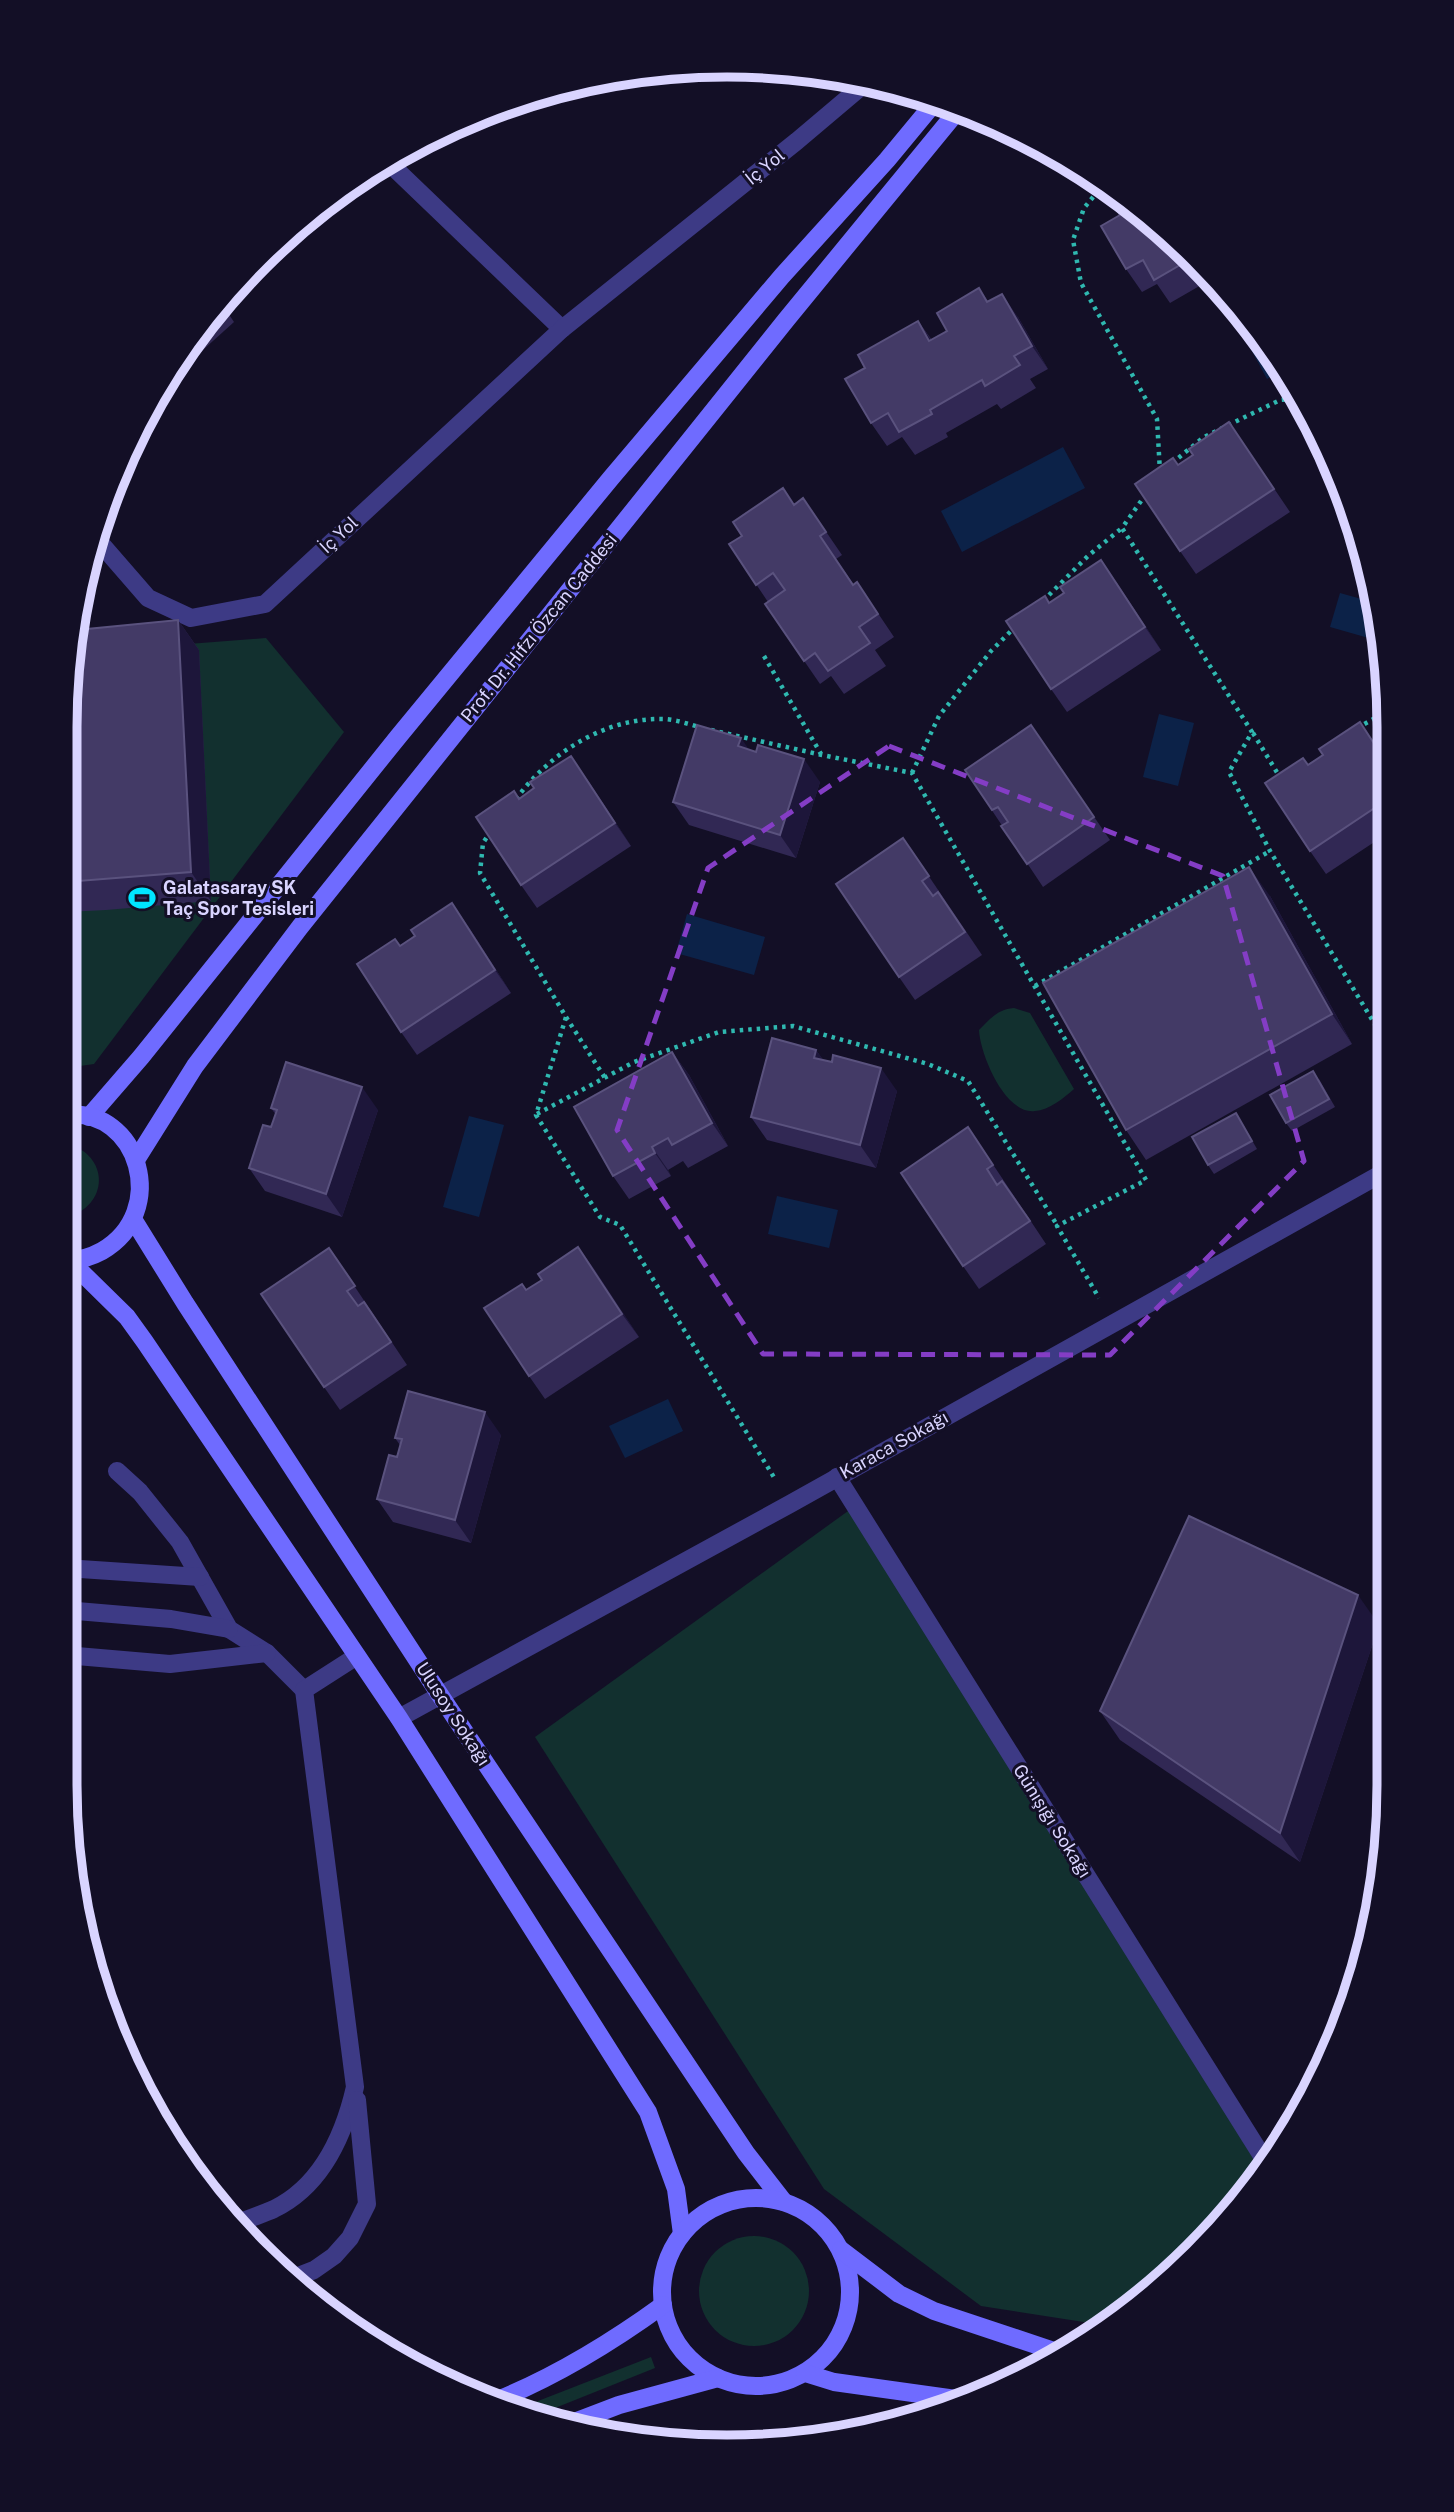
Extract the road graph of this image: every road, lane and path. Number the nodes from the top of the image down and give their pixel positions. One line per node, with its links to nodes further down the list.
1 (858, 90): 6 (street, İç Yol)
2 (929, 109): 29 (street)
3 (953, 117): 30 (street, Prof. Dr. Hıfzı Özcan Caddesi)
4 (394, 169): 6 (street)
5 (1097, 193): 7 (path)
6 (562, 329): 10 (street, İç Yol)
7 (1288, 399)
8 (1153, 484): 9 (path)
9 (1122, 528): 11 (path); 16 (path)
10 (103, 546)
11 (1040, 603)
12 (1020, 622): 18 (path)
13 (764, 656): 17 (path)
14 (1377, 717): 15 (path)
15 (1353, 730)
16 (1252, 732): 19 (path); 22 (path)
17 (822, 755): 18 (path); 20 (path)
18 (912, 773): 23 (path)
19 (1284, 785)
20 (514, 801)
21 (498, 822): 24 (path)
22 (1270, 851): 23 (path); 25 (path)
23 (1035, 986): 33 (path)
24 (566, 1017): 26 (path); 27 (path)
25 (1377, 1028)
26 (605, 1078): 27 (path); 33 (path)
27 (536, 1115): 39 (path)
28 (77, 1116): 29 (street)
29 (89, 1117): 30 (street)
30 (136, 1160): 32 (street)
31 (1377, 1176): 36 (street, Karaca Sokağı)
32 (133, 1219): 34 (street); 48 (street, Ulusoy Sokağı)
33 (1057, 1226): 36 (path)
34 (77, 1258)
35 (77, 1269): 46 (street)
36 (1114, 1323): 38 (street, Karaca Sokağı)
37 (117, 1471): 41 (street)
38 (837, 1477): 39 (street, Karaca Sokağı); 51 (street, Günışığı Sokağı)
39 (790, 1503): 48 (street, Karaca Sokağı)
40 (77, 1569): 41 (street)
41 (200, 1577): 43 (street)
42 (77, 1611): 43 (street)
43 (229, 1629): 44 (street)
44 (267, 1653): 45 (street); 47 (street)
45 (77, 1656)
46 (357, 1656): 47 (street); 49 (street)
47 (304, 1690): 50 (street)
48 (440, 1695): 49 (street, Karaca Sokağı); 52 (street, Ulusoy Sokağı)
49 (399, 1718): 54 (street)
50 (355, 2087): 53 (street); 56 (street)
51 (1261, 2155)
52 (783, 2202): 54 (street, Ulusoy Sokağı); 55 (street, Ulusoy Sokağı)
53 (244, 2221)
54 (682, 2234): 57 (street, Ulusoy Sokağı)
55 (842, 2250): 58 (street, Ulusoy Sokağı); 59 (street, Ulusoy Sokağı)
56 (300, 2276)
57 (663, 2305): 60 (street, Ulusoy Sokağı); 61 (street)
58 (1049, 2349)
59 (805, 2374): 60 (street, Ulusoy Sokağı); 62 (street)
60 (718, 2378): 63 (street)
61 (506, 2397)
62 (945, 2398)
63 (583, 2419)

